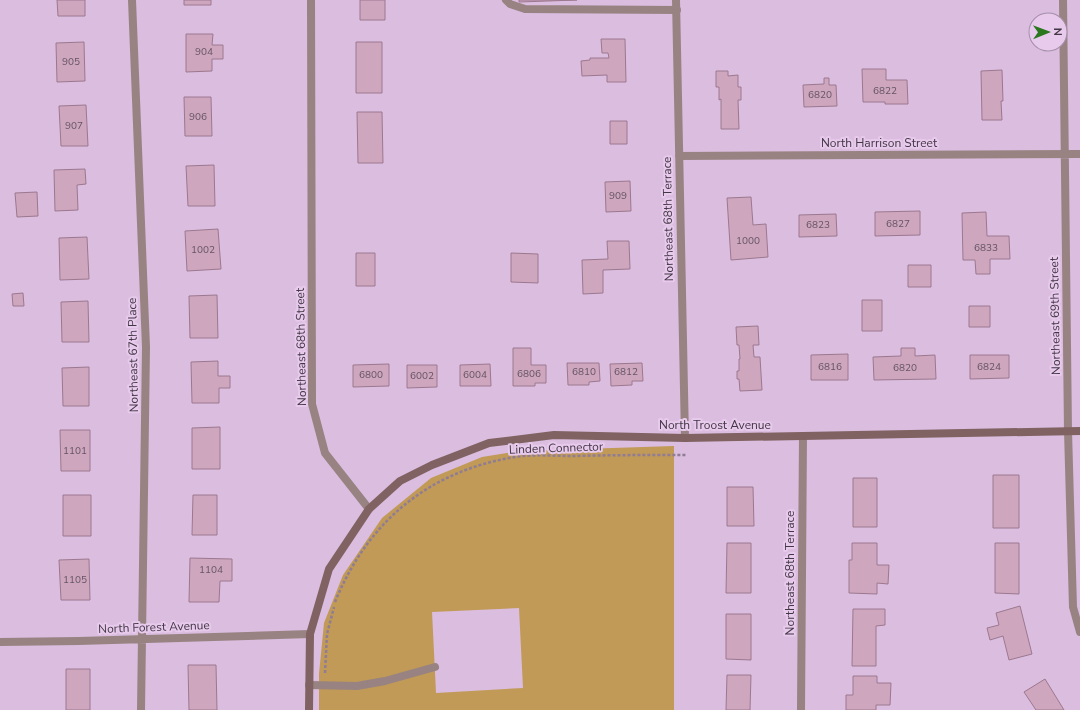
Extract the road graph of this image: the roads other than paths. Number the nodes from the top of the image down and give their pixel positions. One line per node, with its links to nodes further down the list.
1 (132, 0): 17 (street, Northeast 67th Place)
2 (311, 0): 14 (street, Northeast 68th Street)
3 (506, 0): 6 (street)
4 (676, 0): 6 (street, Northeast 68th Terrace)
5 (1063, 0): 7 (street, Northeast 69th Street)
6 (677, 10): 9 (street, Northeast 68th Terrace)
7 (1065, 154): 8 (street, North Harrison Street); 9 (street, North Harrison Street); 10 (street, Northeast 69th Street)
8 (1080, 154)
9 (679, 156): 13 (street, Northeast 68th Terrace)
10 (1068, 431): 11 (street, North Troost Avenue); 12 (street, North Troost Avenue); 15 (street, Northeast 69th Street)
11 (1080, 431)
12 (803, 436): 13 (street, North Troost Avenue); 23 (street, Northeast 68th Terrace)
13 (685, 438): 14 (street, North Troost Avenue)
14 (369, 509): 16 (street)
15 (1080, 632)
16 (310, 634): 17 (street, North Forest Avenue); 20 (street)
17 (142, 639): 18 (street, North Forest Avenue); 21 (street, Northeast 67th Place)
18 (0, 642)
19 (435, 667): 20 (street)
20 (309, 685): 22 (street)
21 (141, 710)
22 (309, 710)
23 (801, 710)

